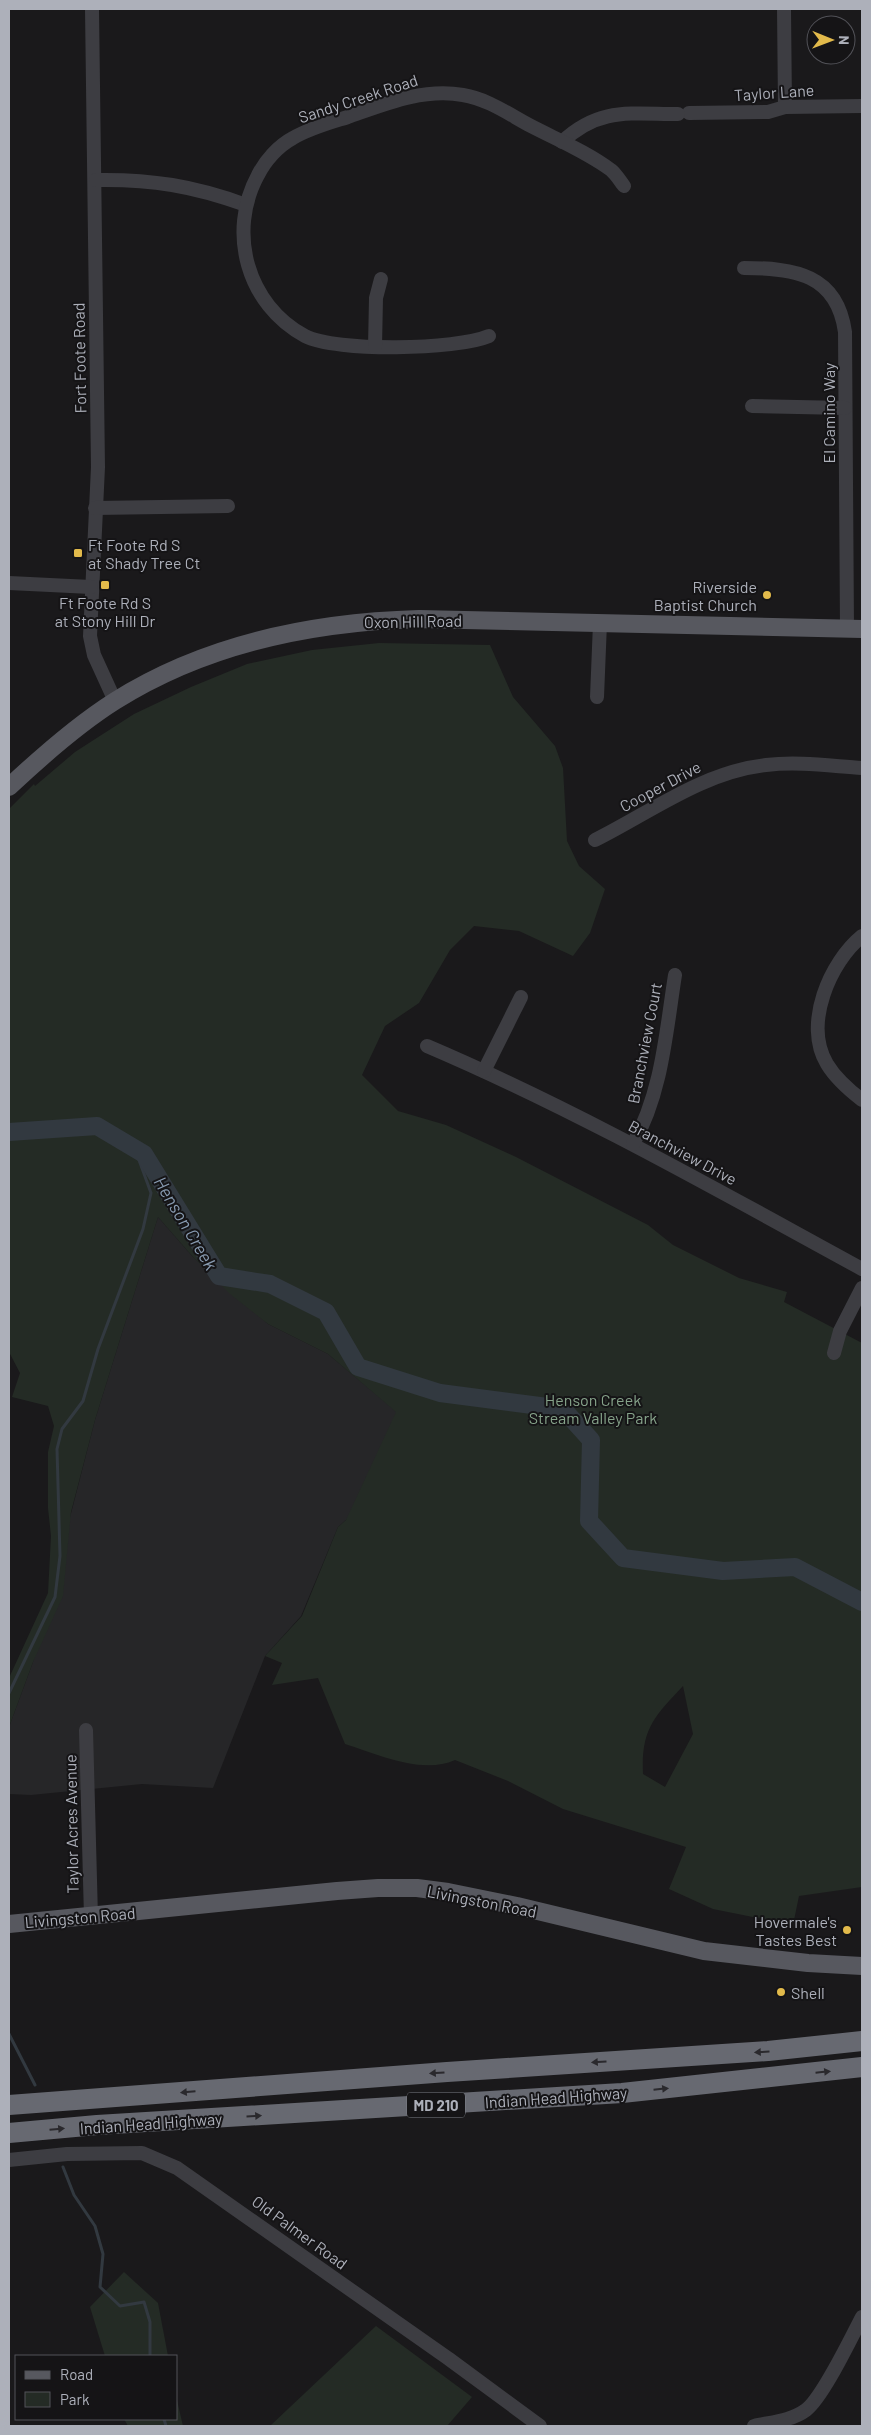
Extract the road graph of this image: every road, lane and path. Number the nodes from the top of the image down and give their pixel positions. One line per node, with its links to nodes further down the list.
1 (92, 9): 6 (street, Fort Foote Road)
2 (784, 9): 4 (street)
3 (862, 106): 4 (street, Taylor Lane)
4 (785, 107): 5 (street, Taylor Lane)
5 (562, 142): 7 (street, Sandy Creek Road); 8 (street, Sandy Creek Road)
6 (96, 180): 8 (street); 16 (street, Fort Foote Road)
7 (624, 186)
8 (246, 205): 12 (street, Sandy Creek Road)
9 (744, 268): 14 (street, El Camino Way)
10 (381, 279): 12 (street)
11 (489, 336): 12 (street, Sandy Creek Road)
12 (375, 347)
13 (752, 406): 14 (street)
14 (845, 408): 20 (street, El Camino Way)
15 (228, 506): 16 (street)
16 (95, 508): 18 (street, Fort Foote Road)
17 (9, 583): 18 (street)
18 (92, 587): 22 (street, Fort Foote Road)
19 (600, 623): 20 (main road, Oxon Hill Road); 21 (street); 22 (main road, Oxon Hill Road)
20 (855, 629)
21 (598, 697)
22 (115, 701): 24 (main road, Oxon Hill Road)
23 (862, 768): 25 (street, Cooper Drive)
24 (9, 786)
25 (595, 840)
26 (862, 936): 31 (street)
27 (675, 974): 32 (street, Branchview Court)
28 (521, 997): 30 (street)
29 (427, 1046): 30 (street, Branchview Drive)
30 (484, 1071): 32 (street, Branchview Drive)
31 (862, 1100)
32 (633, 1144): 33 (street, Branchview Drive)
33 (862, 1269)
34 (862, 1288): 35 (street)
35 (834, 1353)
36 (86, 1730): 37 (street, Taylor Acres Avenue)
37 (91, 1917): 38 (main road, Livingston Road); 39 (main road, Livingston Road)
38 (9, 1924)
39 (862, 1966)
40 (862, 2041): 42 (highway, Indian Head Highway / MD 210, one-way to 42)
41 (862, 2067): 43 (highway, Indian Head Highway / MD 210, one-way to 41)
42 (9, 2105)
43 (9, 2133)
44 (9, 2160): 46 (street, Old Palmer Road)
45 (862, 2317): 47 (street)
46 (540, 2426)
47 (754, 2426)

